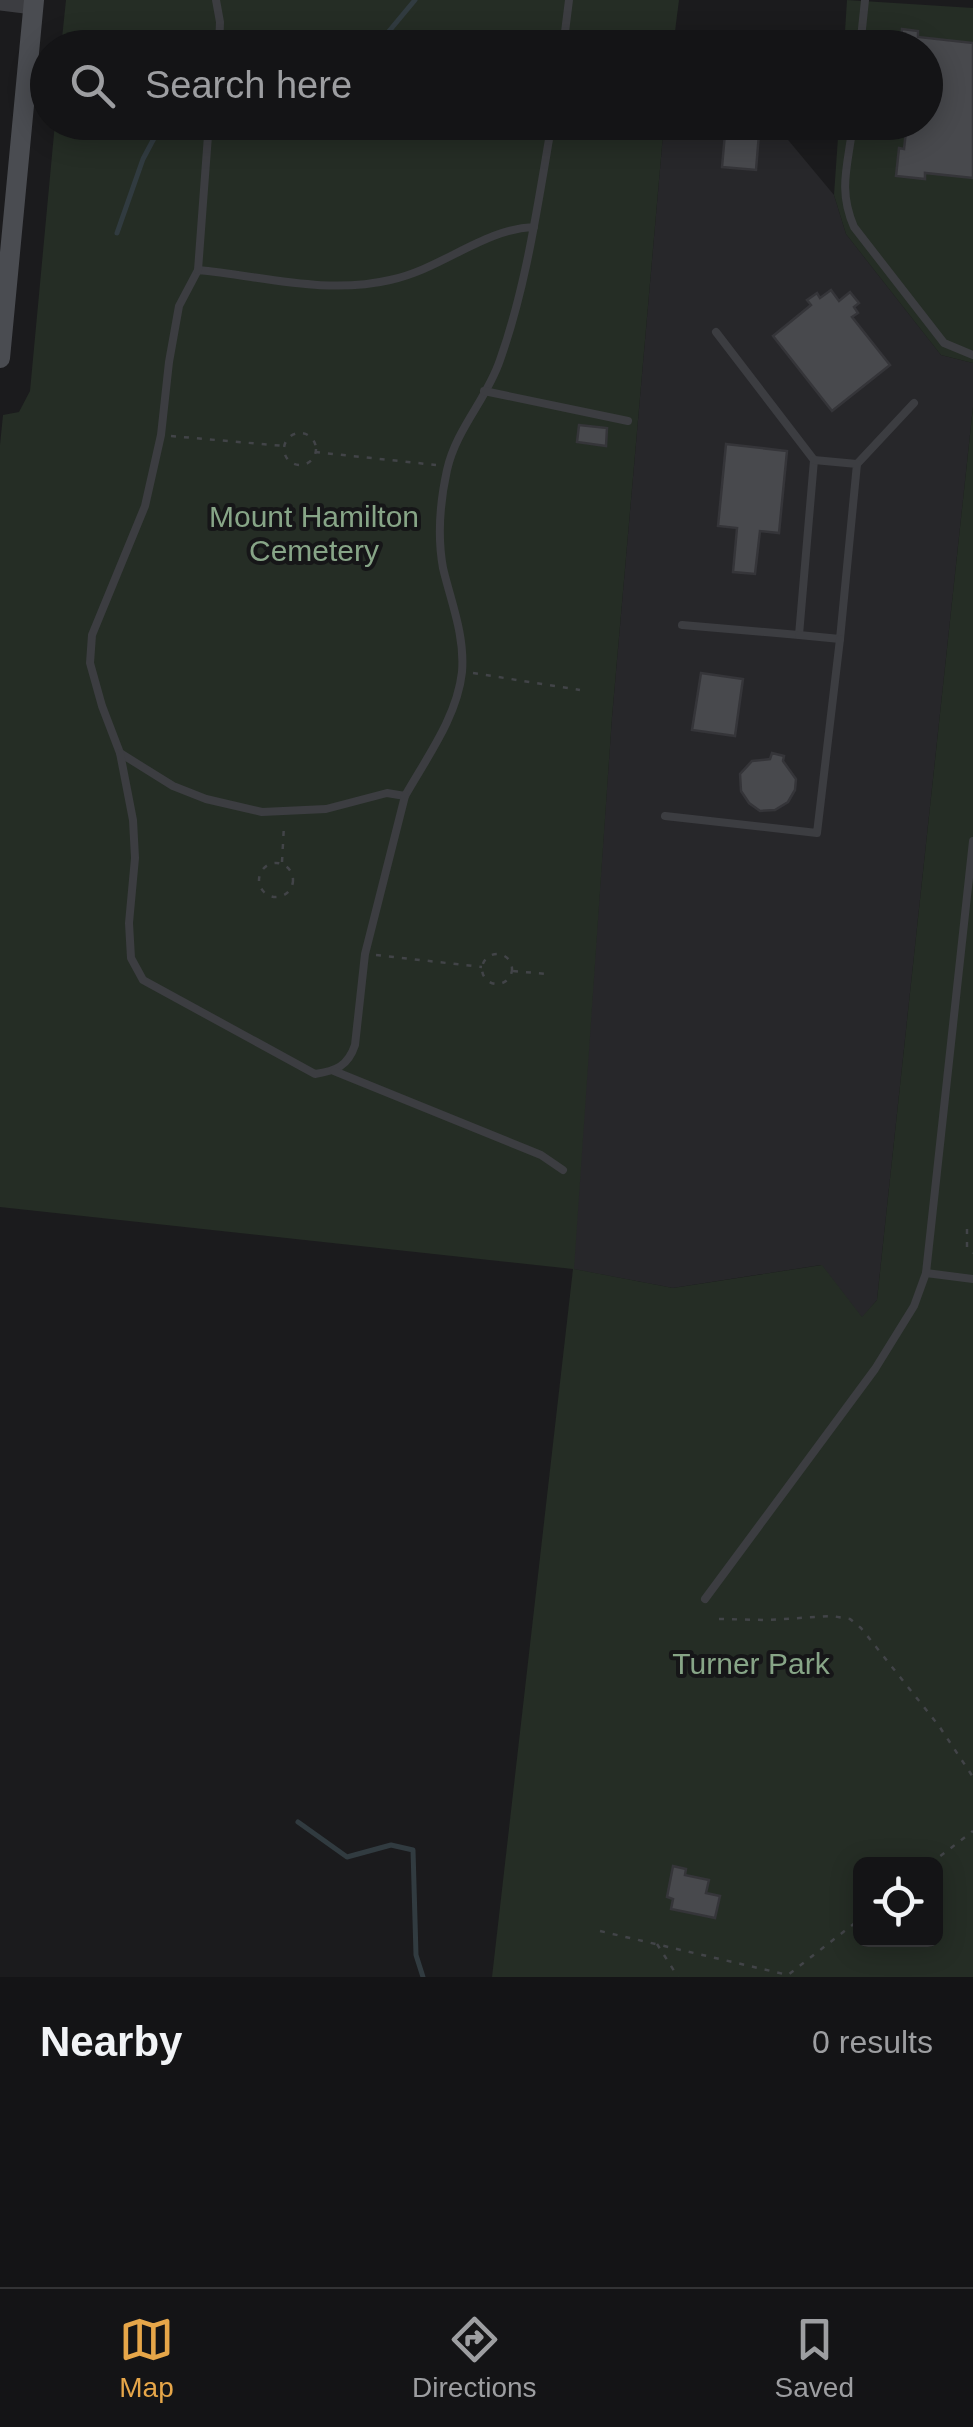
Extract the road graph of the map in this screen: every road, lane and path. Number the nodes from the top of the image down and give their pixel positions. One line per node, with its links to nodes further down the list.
1 (216, 0): 7 (lane)
2 (569, 0): 8 (lane)
3 (865, 0): 9 (lane)
4 (0, 4): 5 (street)
5 (34, 4): 6 (street)
6 (30, 30)
7 (220, 30)
8 (565, 30)
9 (862, 30)
10 (30, 32): 14 (street)
11 (209, 140): 16 (lane)
12 (549, 140): 15 (lane)
13 (850, 140): 18 (lane)
14 (7, 193): 19 (street)
15 (534, 227): 16 (lane); 20 (lane)
16 (198, 270): 23 (lane)
17 (716, 332): 26 (lane)
18 (973, 355)
19 (0, 358)
20 (484, 392): 22 (lane); 28 (lane)
21 (914, 404): 27 (lane)
22 (628, 422)
23 (161, 435): 24 (path); 34 (lane)
24 (284, 446): 25 (path); 25 (path)
25 (315, 452): 28 (path)
26 (814, 460): 27 (lane); 30 (lane)
27 (856, 464): 31 (lane)
28 (448, 466): 32 (lane)
29 (682, 625): 30 (lane)
30 (799, 635): 31 (lane)
31 (840, 638): 37 (lane)
32 (462, 672): 33 (path); 35 (lane)
33 (580, 690)
34 (120, 753): 36 (lane); 44 (lane)
35 (405, 796): 36 (lane); 40 (lane)
36 (286, 812): 39 (path)
37 (665, 816)
38 (973, 841): 48 (lane)
39 (282, 864): 39 (path)
40 (365, 954): 41 (path); 44 (lane)
41 (482, 967): 42 (path); 42 (path)
42 (511, 970): 43 (path)
43 (547, 974)
44 (334, 1071): 45 (lane)
45 (563, 1170)
46 (967, 1229): 47 (path)
47 (973, 1253)
48 (926, 1273): 49 (lane); 50 (lane)
49 (973, 1279)
50 (705, 1599)
51 (719, 1619): 52 (path)
52 (973, 1777)
53 (973, 1832): 54 (path)
54 (939, 1857)
55 (853, 1924): 57 (path)
56 (600, 1931): 57 (path)
57 (655, 1941): 58 (path)
58 (678, 1977)

